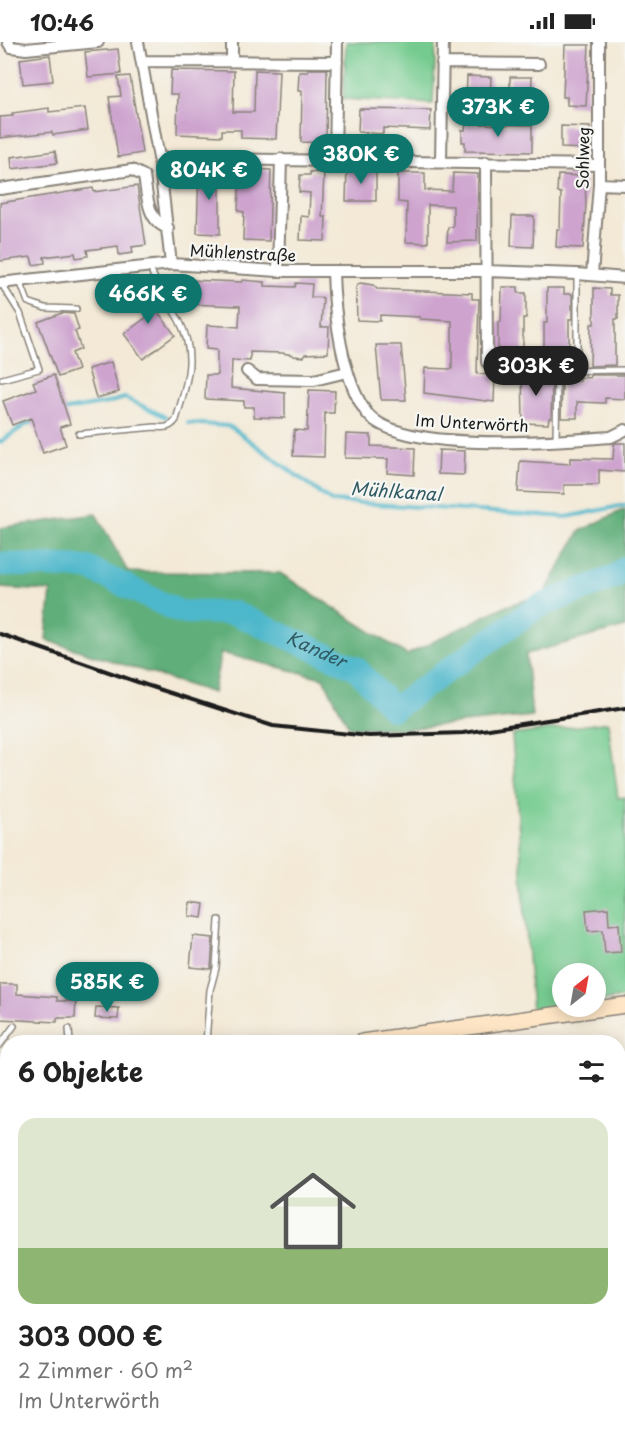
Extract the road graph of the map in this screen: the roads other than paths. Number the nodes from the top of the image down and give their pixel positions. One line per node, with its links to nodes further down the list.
1 (8, 42): 2 (street)
2 (98, 42)
3 (138, 42): 8 (street)
4 (232, 42): 9 (street)
5 (337, 42): 10 (street)
6 (443, 42): 11 (street)
7 (599, 42): 18 (street, Sohlweg)
8 (142, 61): 9 (street); 13 (street)
9 (232, 61): 10 (street)
10 (337, 62): 15 (street)
11 (442, 63): 12 (street); 16 (street)
12 (539, 64)
13 (159, 158): 14 (street); 22 (street)
14 (280, 159): 15 (street); 25 (street)
15 (335, 160): 16 (street)
16 (441, 161): 17 (street)
17 (486, 162): 18 (street); 26 (street)
18 (599, 165): 19 (street, Sohlweg)
19 (598, 184): 20 (street); 29 (street, Sohlweg)
20 (625, 185)
21 (0, 189): 22 (street)
22 (168, 228): 23 (street)
23 (171, 264): 24 (street, Mühlenstraße); 25 (street, Mühlenstraße)
24 (150, 267): 31 (street, Mühlenstraße); 41 (lane)
25 (278, 271): 27 (street, Mühlenstraße)
26 (485, 271): 27 (street, Mühlenstraße); 28 (street, Mühlenstraße); 35 (street)
27 (333, 272): 38 (street, Im Unterwörth)
28 (577, 274): 29 (street, Mühlenstraße); 34 (lane)
29 (592, 275): 30 (street, Mühlenstraße)
30 (625, 278)
31 (20, 281): 32 (street, Mühlenstraße); 33 (lane)
32 (0, 283): 39 (lane)
33 (76, 309)
34 (577, 353)
35 (487, 362)
36 (625, 370): 42 (lane)
37 (247, 371): 38 (street)
38 (346, 372): 42 (street, Im Unterwörth)
39 (2, 379)
40 (625, 430): 42 (street, Im Unterwörth)
41 (79, 434)
42 (556, 441)
43 (219, 921): 49 (lane)
44 (625, 1005): 50 (main road)
45 (14, 1026): 47 (lane)
46 (69, 1029): 48 (lane)
47 (7, 1035)
48 (69, 1035)
49 (205, 1035)
50 (412, 1035)

